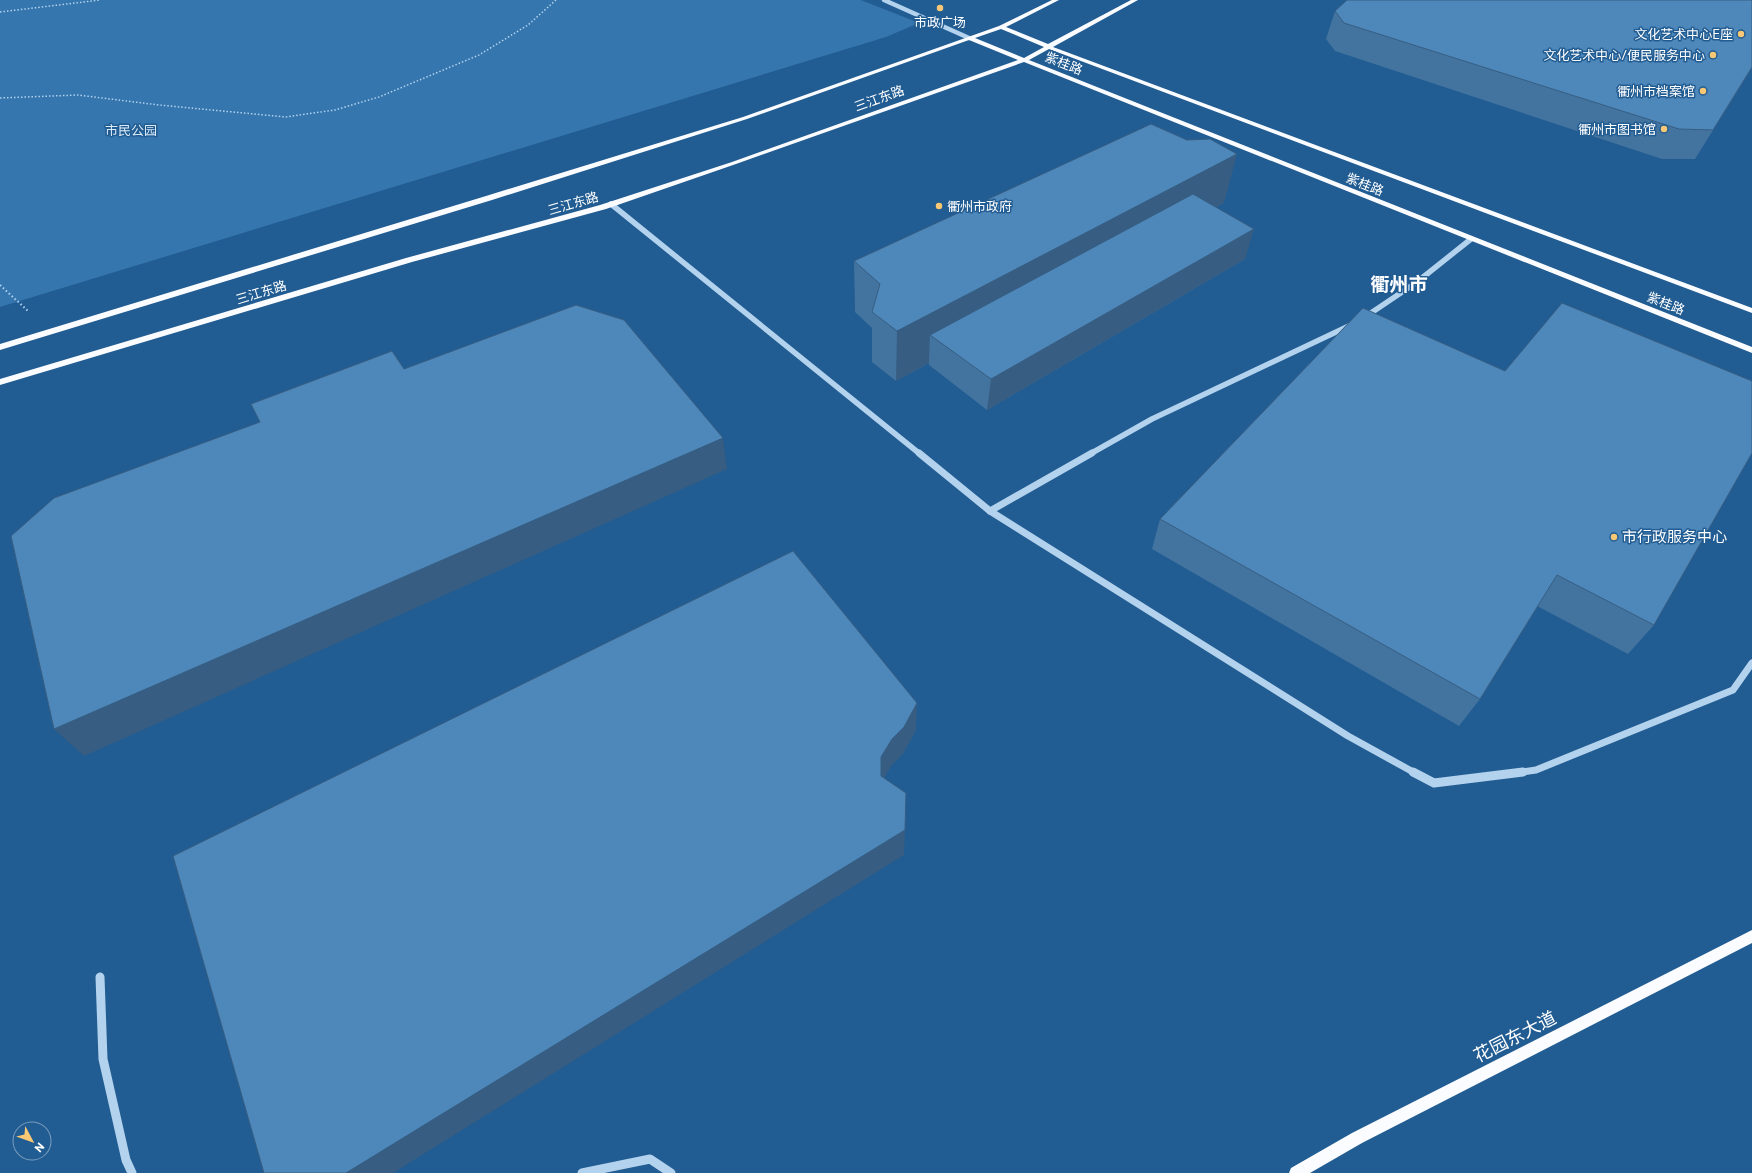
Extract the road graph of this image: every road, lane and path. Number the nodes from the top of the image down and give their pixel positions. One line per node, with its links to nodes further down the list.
1 (100, 0): 6 (path)
2 (556, 0): 11 (path)
3 (884, 0): 8 (street)
4 (1056, 0): 7 (main road, 三江东路)
5 (1135, 0): 9 (main road, 三江东路)
6 (0, 12)
7 (1001, 27): 8 (main road, 三江东路); 9 (main road, 紫桂路)
8 (969, 38): 10 (main road, 紫桂路); 16 (main road, 三江东路)
9 (1049, 47): 10 (main road, 三江东路); 15 (main road, 紫桂路)
10 (1024, 60): 12 (main road, 三江东路); 13 (main road, 紫桂路)
11 (0, 98)
12 (611, 204): 19 (main road, 三江东路); 20 (street)
13 (1471, 239): 18 (main road, 紫桂路); 20 (street)
14 (0, 285): 16 (path)
15 (1752, 311)
16 (50, 332): 17 (main road, 三江东路)
17 (0, 347)
18 (1752, 350)
19 (0, 382)
20 (990, 511): 21 (street)
21 (1752, 663)
22 (1752, 936): 27 (main road, 花园东大道)
23 (100, 977): 24 (street)
24 (132, 1173)
25 (582, 1173): 26 (street)
26 (671, 1173)
27 (1296, 1173)

